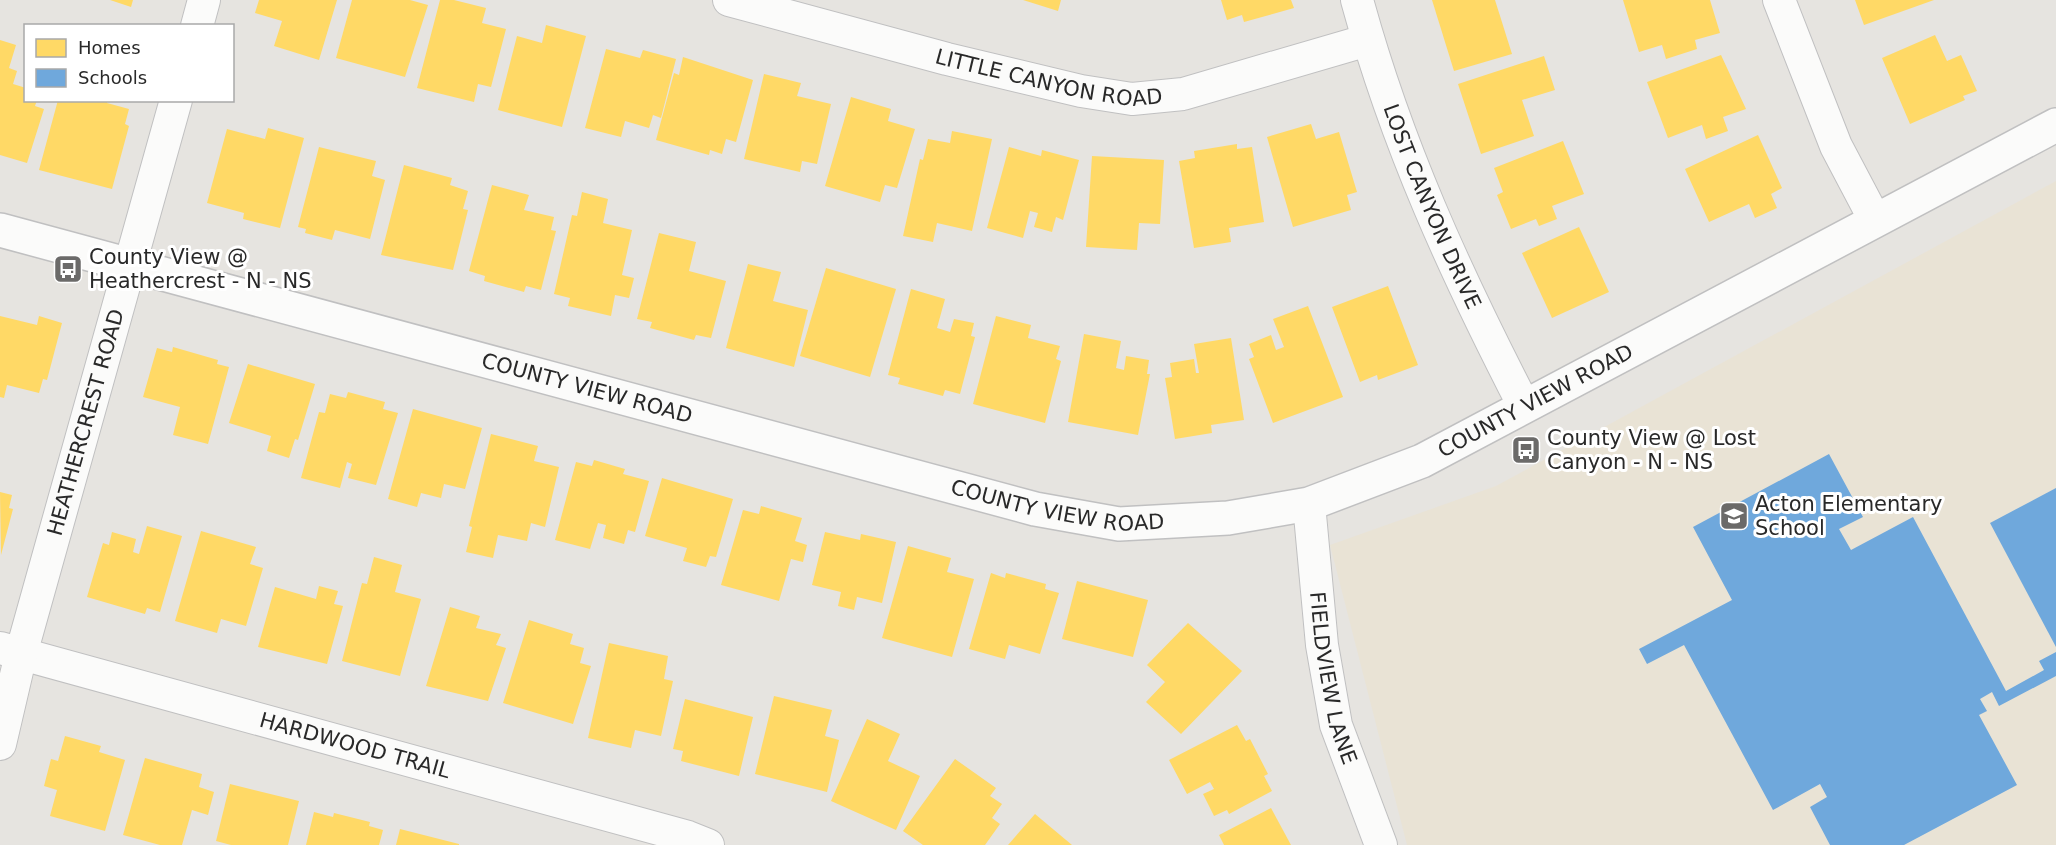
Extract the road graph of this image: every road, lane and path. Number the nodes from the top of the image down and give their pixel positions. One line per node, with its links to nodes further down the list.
1 (204, 0): 5 (street)
2 (729, 0): 6 (street, LITTLE CANYON ROAD)
3 (1357, 0): 6 (street, LOST CANYON DRIVE)
4 (1779, 0): 9 (street)
5 (198, 24)
6 (1368, 40): 12 (street, LOST CANYON DRIVE)
7 (175, 102): 11 (street, HEATHERCREST ROAD)
8 (2056, 125): 9 (street, COUNTY VIEW ROAD)
9 (1875, 220): 12 (street, COUNTY VIEW ROAD)
10 (0, 230): 11 (street, COUNTY VIEW ROAD)
11 (130, 265): 13 (street, COUNTY VIEW ROAD); 14 (street, HEATHERCREST ROAD)
12 (1524, 406): 13 (street, COUNTY VIEW ROAD)
13 (1309, 504): 17 (street, FIELDVIEW LANE)
14 (10, 651): 15 (street, HEATHERCREST ROAD); 16 (street, HARDWOOD TRAIL)
15 (0, 744)
16 (708, 845)
17 (1381, 845)

